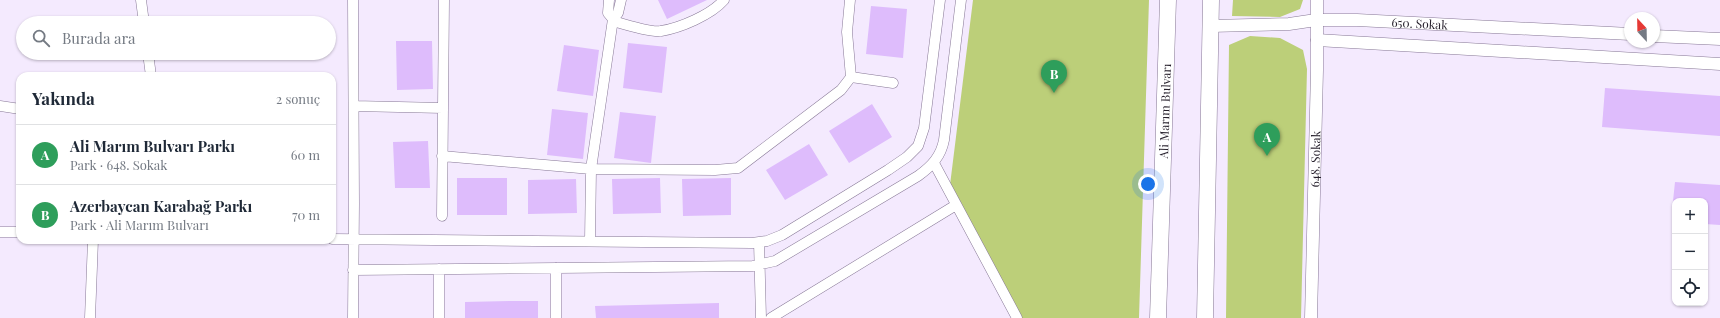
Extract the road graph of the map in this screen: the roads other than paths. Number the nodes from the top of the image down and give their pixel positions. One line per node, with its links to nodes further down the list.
1 (141, 0): 13 (street)
2 (353, 0): 27 (street)
3 (444, 0): 29 (street)
4 (609, 0): 14 (street)
5 (621, 0): 14 (street)
6 (724, 0): 14 (street)
7 (850, 0): 24 (street)
8 (940, 0): 40 (street)
9 (961, 0): 31 (street)
10 (1168, 0): 53 (main road, Ali Marım Bulvarı)
11 (1211, 0): 16 (main road)
12 (1317, 0): 15 (street, 648. Sokak)
13 (143, 16)
14 (613, 20): 32 (street)
15 (1316, 20): 16 (street, 650. Sokak); 17 (street, 650. Sokak); 20 (street, 648. Sokak)
16 (1210, 26): 54 (main road)
17 (1624, 34)
18 (1660, 36): 19 (street)
19 (1720, 39)
20 (1317, 40): 22 (street); 55 (street, 648. Sokak)
21 (149, 60): 23 (street)
22 (1720, 64)
23 (150, 72)
24 (851, 77): 25 (street); 32 (street)
25 (893, 83)
26 (0, 106): 28 (street)
27 (354, 106): 29 (street); 38 (street)
28 (16, 108)
29 (443, 108): 30 (street)
30 (442, 156): 32 (street); 34 (street)
31 (934, 163): 33 (street); 42 (street)
32 (591, 169): 39 (street)
33 (956, 205): 51 (street); 52 (street)
34 (442, 216)
35 (0, 232): 36 (street)
36 (16, 232)
37 (336, 239): 38 (street)
38 (354, 239): 39 (street); 45 (street)
39 (590, 241): 40 (street)
40 (760, 242): 42 (street)
41 (93, 244): 46 (street)
42 (761, 264): 43 (street); 50 (street)
43 (556, 268): 44 (street); 49 (street)
44 (439, 269): 45 (street); 48 (street)
45 (353, 270): 47 (street)
46 (90, 318)
47 (353, 318)
48 (440, 318)
49 (556, 318)
50 (762, 318)
51 (771, 318)
52 (1017, 318)
53 (1158, 318)
54 (1205, 318)
55 (1311, 318)

